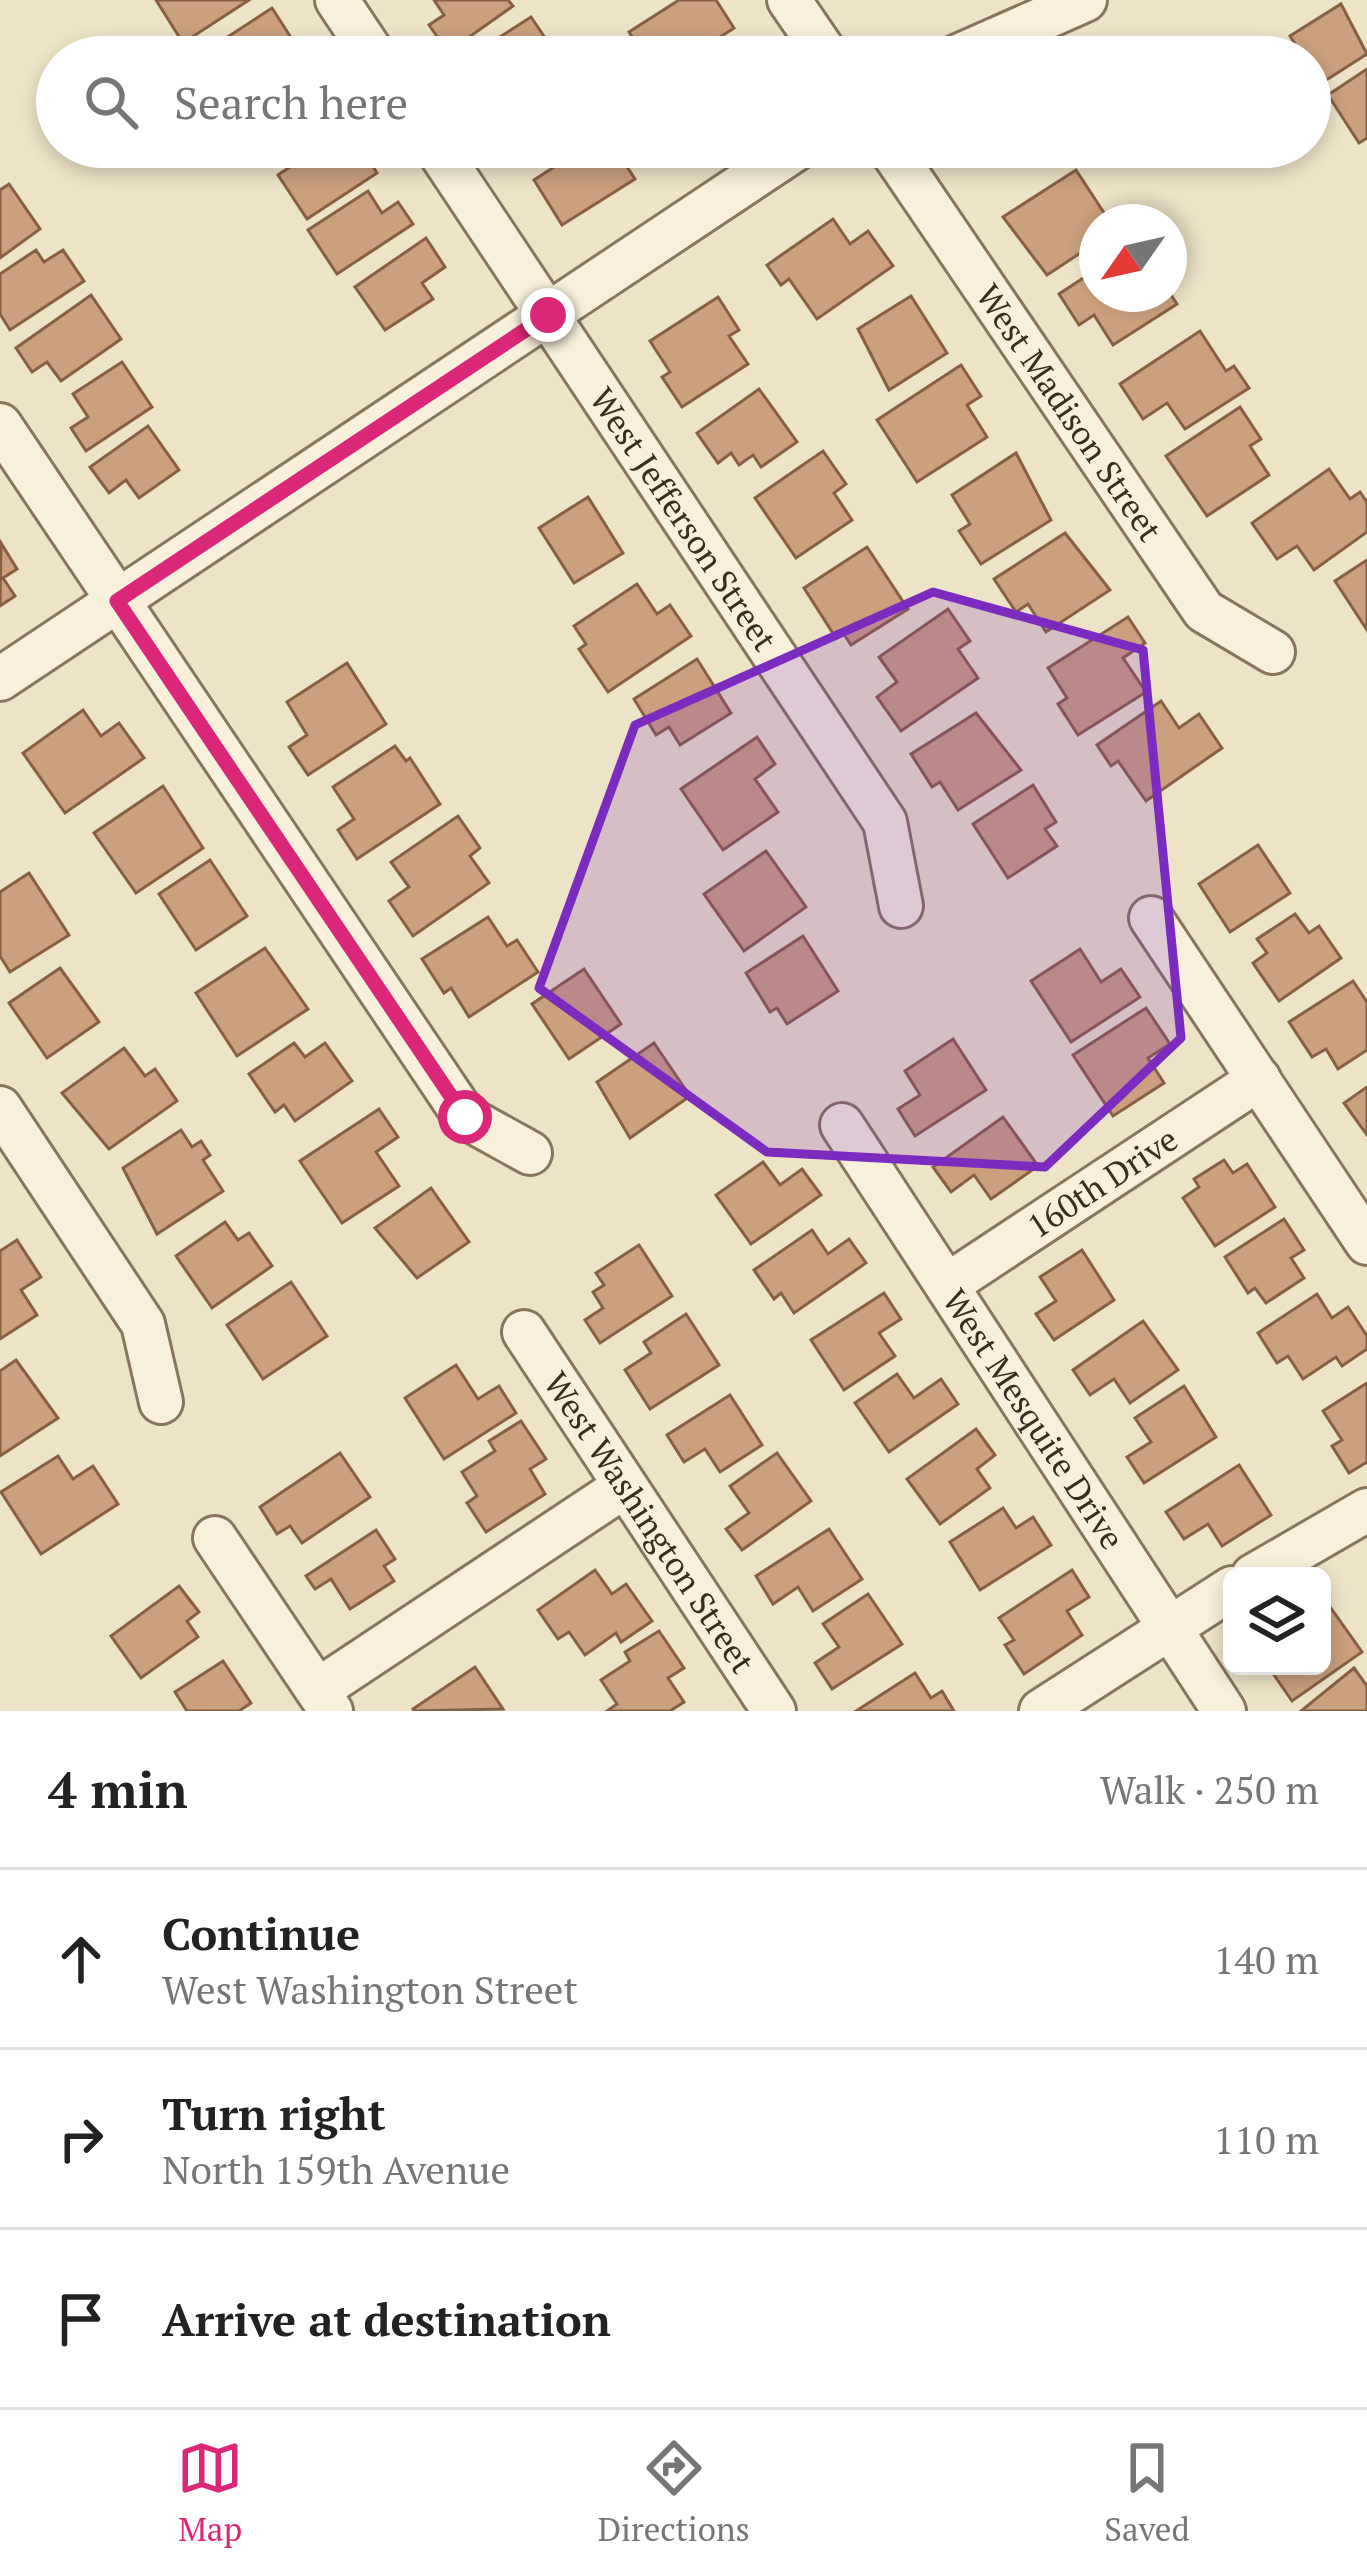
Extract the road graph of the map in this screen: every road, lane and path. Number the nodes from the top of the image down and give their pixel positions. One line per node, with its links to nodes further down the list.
1 (337, 0): 4 (street)
2 (789, 0): 5 (street)
3 (1085, 0): 6 (street)
4 (361, 36)
5 (813, 36)
6 (1004, 36)
7 (450, 168): 10 (street, West Jefferson Street)
8 (768, 168): 10 (street)
9 (903, 168): 13 (street, West Madison Street)
10 (548, 315): 12 (street); 15 (street, West Jefferson Street)
11 (0, 425): 12 (street)
12 (117, 601): 14 (street); 20 (street)
13 (1273, 652)
14 (0, 679)
15 (901, 906)
16 (1151, 918): 17 (street)
17 (1258, 1079): 21 (street); 22 (street, 160th Drive)
18 (0, 1108): 24 (street)
19 (842, 1125): 22 (street, West Mesquite Drive)
20 (530, 1153)
21 (1367, 1243)
22 (946, 1285): 30 (street, West Mesquite Drive)
23 (524, 1332): 25 (street, West Washington Street)
24 (161, 1402)
25 (625, 1486): 31 (street); 32 (street, West Washington Street)
26 (1367, 1510): 28 (street)
27 (215, 1538): 31 (street)
28 (1269, 1567)
29 (1223, 1593): 30 (street)
30 (1167, 1626): 33 (street); 34 (street, West Mesquite Drive)
31 (325, 1701)
32 (774, 1711)
33 (1041, 1711)
34 (1224, 1711)

